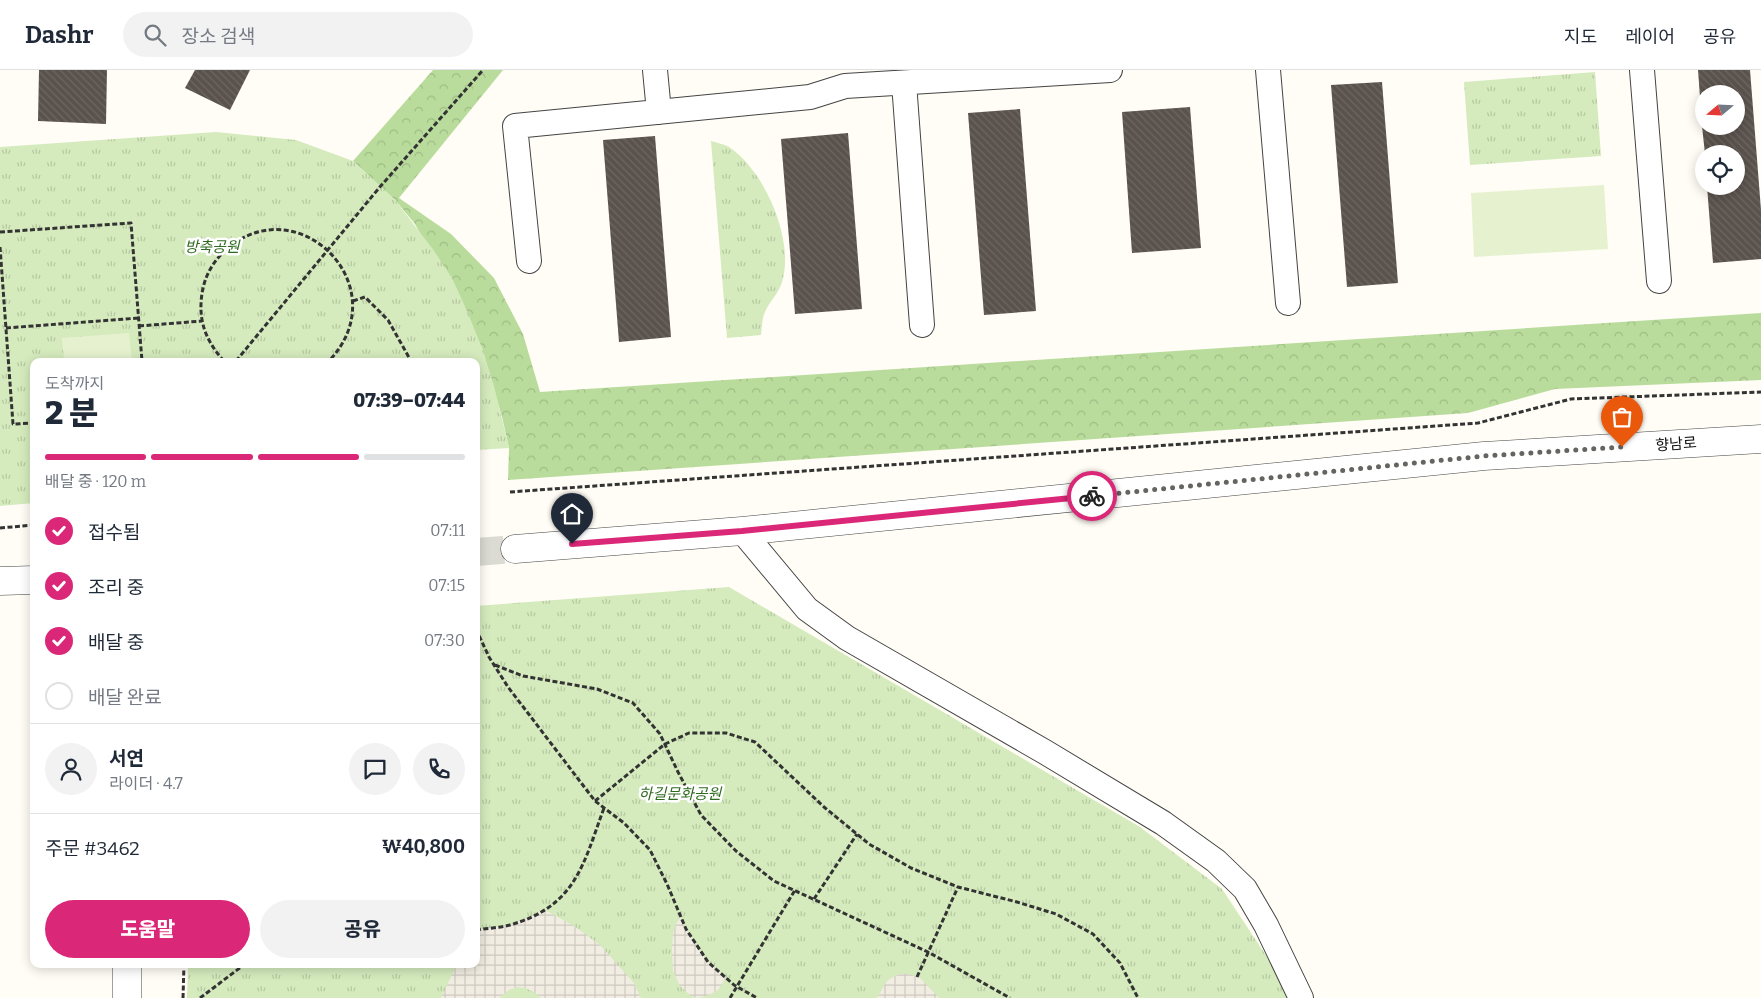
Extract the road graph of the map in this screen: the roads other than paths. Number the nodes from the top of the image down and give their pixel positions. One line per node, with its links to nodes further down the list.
1 (655, 70): 8 (street)
2 (1110, 70): 5 (street)
3 (1268, 70): 11 (street)
4 (1642, 70): 10 (street)
5 (983, 74): 7 (street)
6 (845, 78): 7 (street); 8 (street)
7 (904, 83): 12 (street)
8 (659, 112): 9 (street)
9 (529, 261)
10 (1659, 281)
11 (1288, 302)
12 (922, 325)
13 (1761, 439): 14 (street, 향남로)
14 (742, 531): 15 (street, 향남로); 20 (street)
15 (515, 549)
16 (30, 580): 17 (street)
17 (0, 582)
18 (127, 968): 19 (street)
19 (127, 998)
20 (1301, 998)

